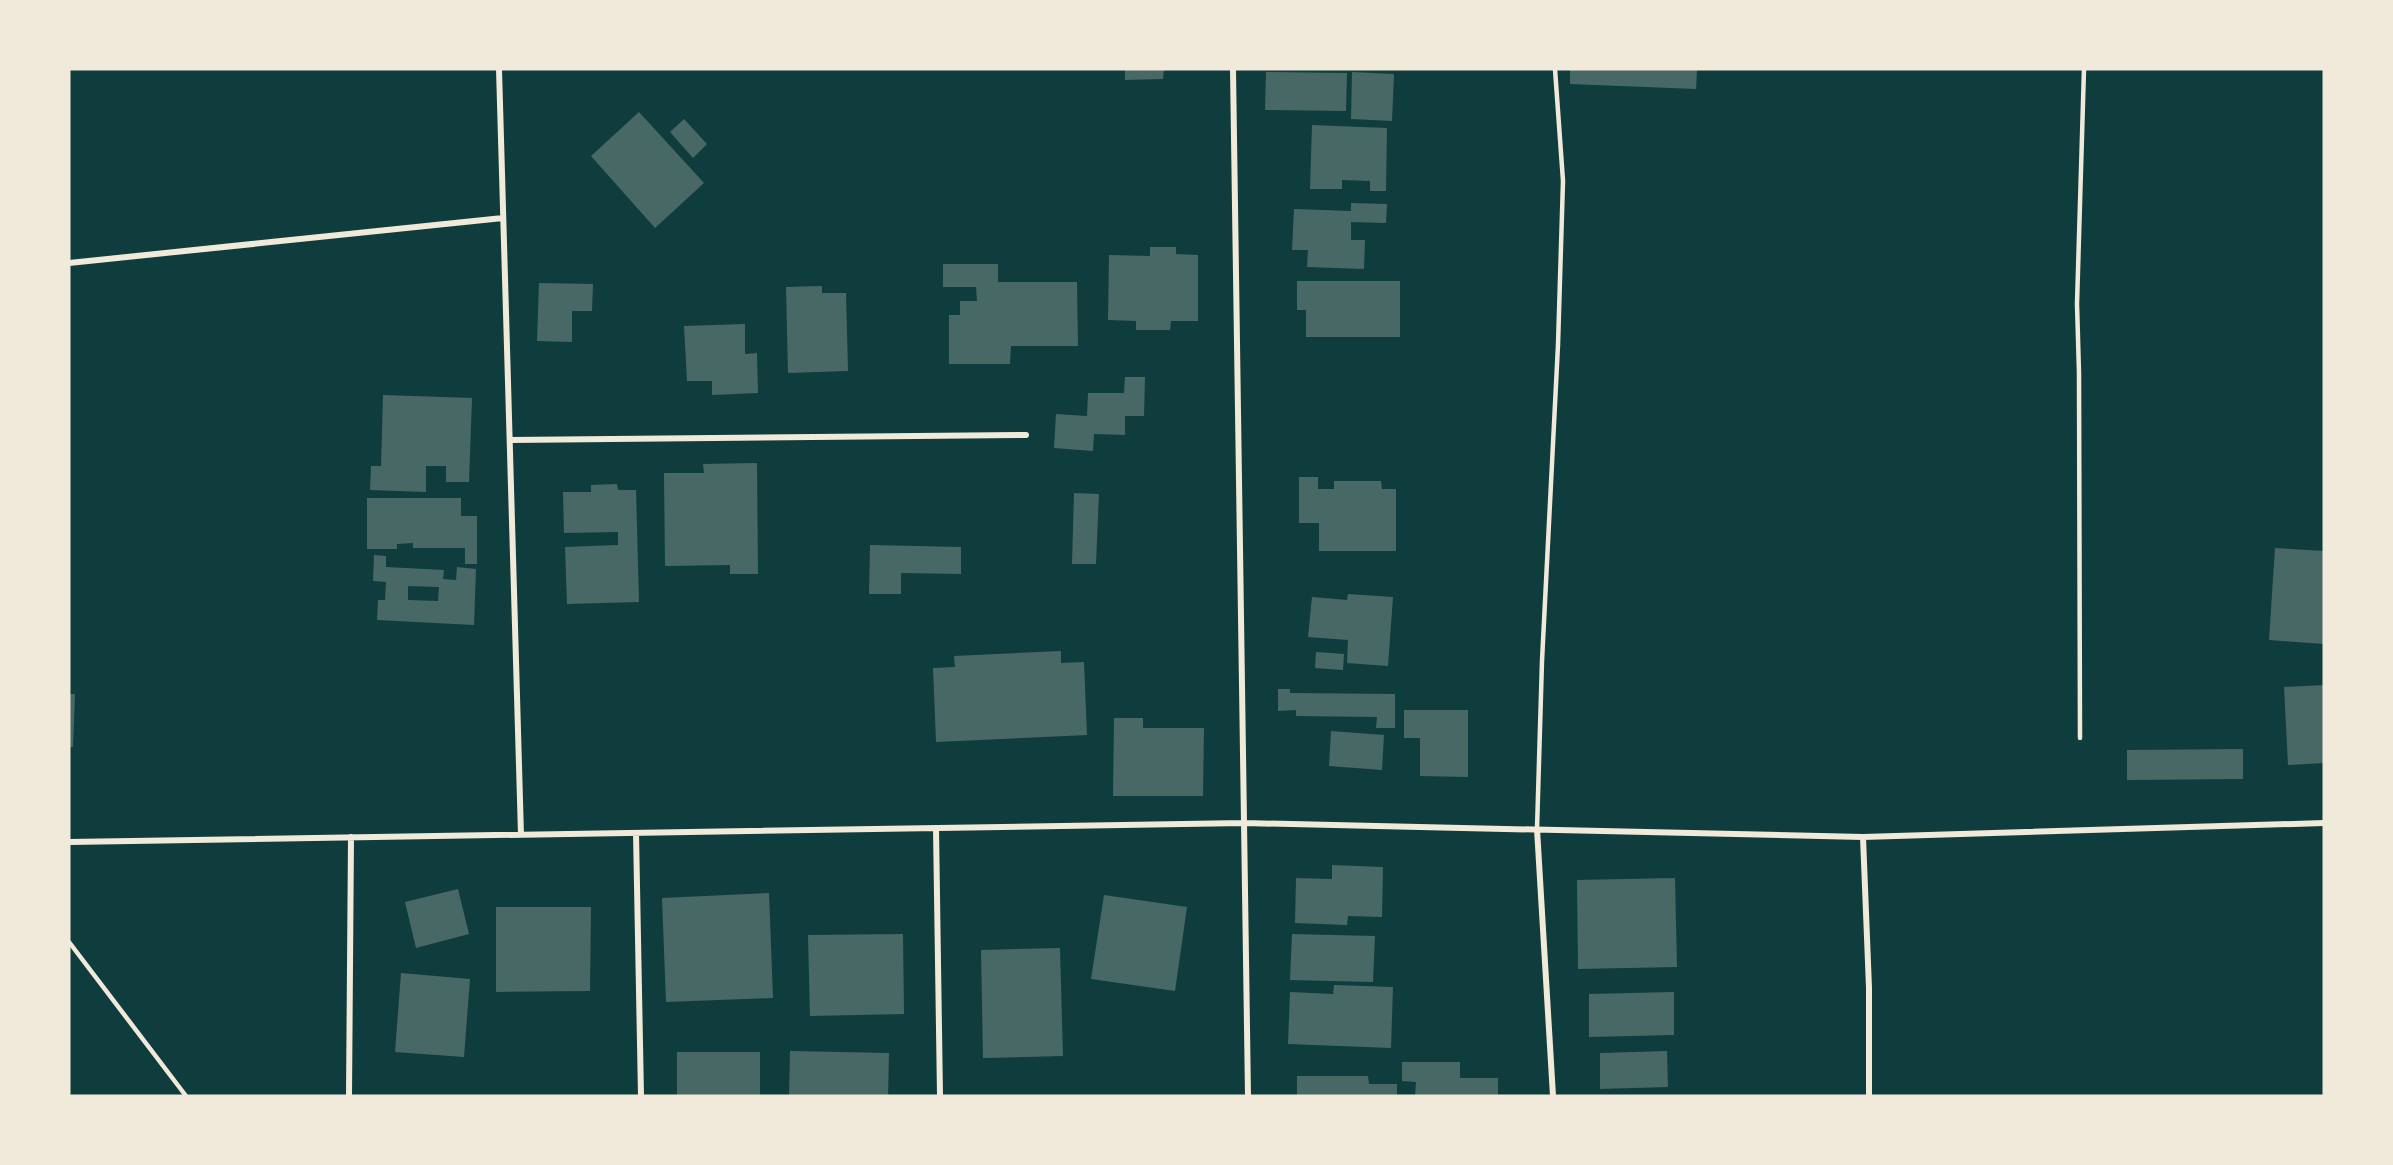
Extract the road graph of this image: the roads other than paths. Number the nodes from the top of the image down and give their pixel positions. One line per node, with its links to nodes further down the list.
1 (499, 69): 5 (street)
2 (1233, 69): 10 (street)
3 (1555, 69): 13 (lane)
4 (2084, 69): 9 (lane)
5 (503, 218): 6 (street); 8 (street)
6 (69, 263)
7 (1026, 435): 8 (street)
8 (510, 440): 15 (street)
9 (2080, 738)
10 (1244, 823): 12 (street); 13 (street); 24 (street)
11 (2324, 823): 17 (street)
12 (936, 828): 14 (street); 23 (street)
13 (1537, 829): 17 (street); 25 (street)
14 (636, 833): 15 (street); 22 (street)
15 (521, 835): 16 (street)
16 (351, 837): 18 (street); 21 (street)
17 (1863, 837): 26 (street)
18 (69, 842)
19 (69, 942): 20 (lane)
20 (186, 1096)
21 (349, 1096)
22 (641, 1096)
23 (940, 1096)
24 (1248, 1096)
25 (1553, 1096)
26 (1869, 1096)

